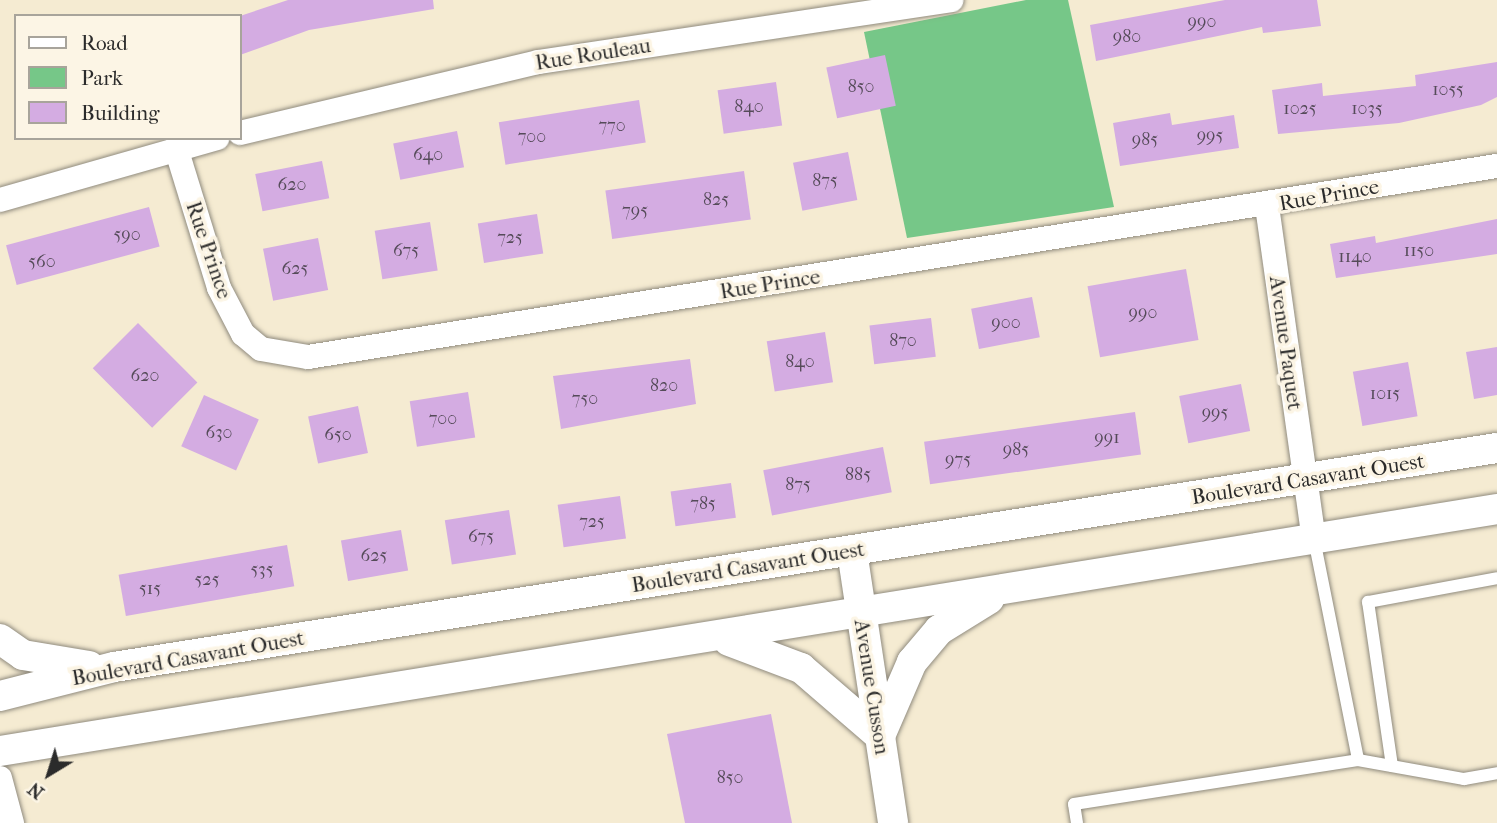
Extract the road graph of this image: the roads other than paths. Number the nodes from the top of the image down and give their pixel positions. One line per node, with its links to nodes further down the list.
1 (951, 0): 2 (street, Rue Rouleau)
2 (242, 133)
3 (209, 140): 4 (street)
4 (176, 148): 6 (street); 7 (street, Rue Prince)
5 (1497, 166): 7 (street, Rue Prince)
6 (0, 200)
7 (1267, 206): 9 (street, Avenue Paquet)
8 (1497, 448): 9 (street, Boulevard Casavant Ouest)
9 (1306, 479): 11 (street, Avenue Paquet); 12 (street, Boulevard Casavant Ouest)
10 (1497, 509): 11 (street)
11 (1314, 539): 14 (street); 22 (lane)
12 (852, 551): 15 (street, Avenue Cusson); 18 (street, Boulevard Casavant Ouest)
13 (1497, 578): 23 (lane)
14 (1003, 591): 15 (street); 20 (street)
15 (861, 614): 16 (street); 20 (street, Avenue Cusson)
16 (718, 638): 20 (street); 21 (street)
17 (0, 639): 18 (street)
18 (114, 667): 19 (street, Boulevard Casavant Ouest)
19 (0, 696)
20 (880, 737): 27 (street, Avenue Cusson)
21 (0, 751)
22 (1358, 760): 23 (lane); 28 (lane)
23 (1392, 766): 24 (lane)
24 (1497, 773)
25 (0, 778): 26 (street)
26 (12, 823)
27 (893, 823)
28 (1077, 823)

